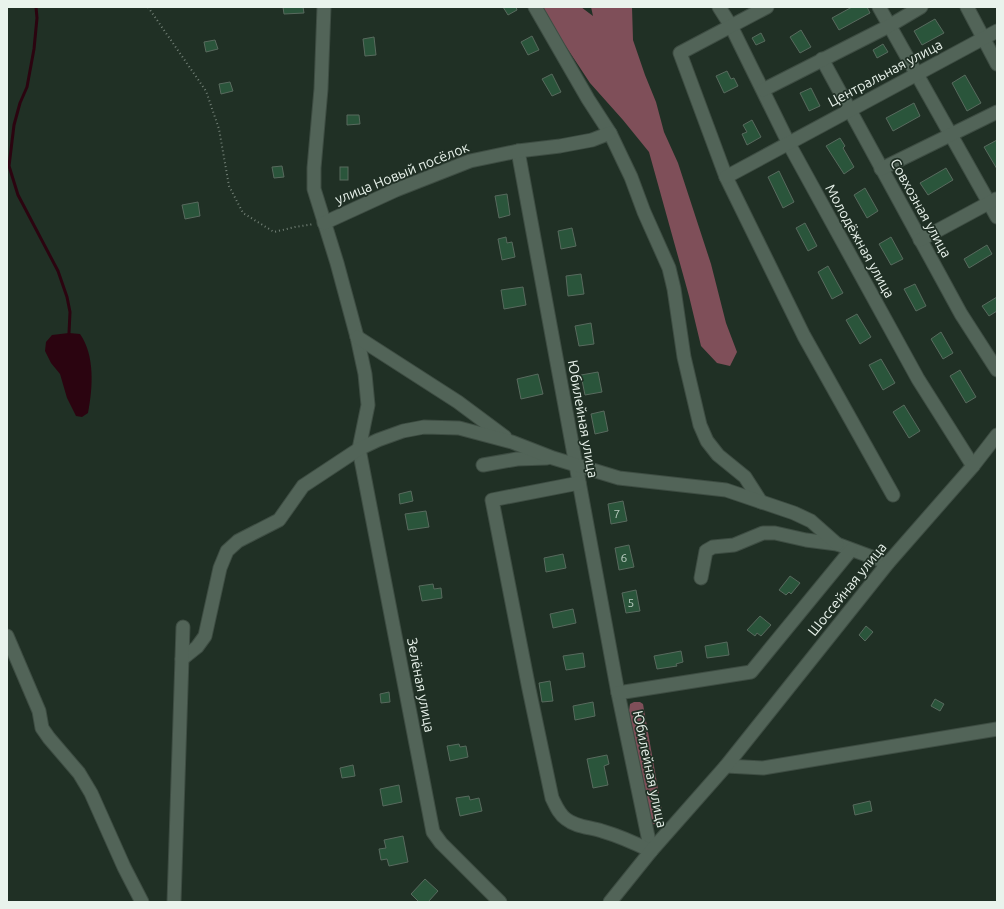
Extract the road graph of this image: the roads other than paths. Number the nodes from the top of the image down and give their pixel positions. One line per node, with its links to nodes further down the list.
1 (324, 7): 26 (street)
2 (535, 7): 18 (street)
3 (719, 7): 8 (street, Молодёжная улица)
4 (767, 7): 8 (street)
5 (879, 7): 9 (street)
6 (921, 7): 9 (street)
7 (967, 7): 11 (street)
8 (731, 26): 15 (street, Молодёжная улица); 23 (street)
9 (889, 26): 12 (street); 14 (street)
10 (997, 31): 11 (street, Центральная улица)
11 (983, 38): 13 (street); 14 (street, Центральная улица)
12 (822, 59): 15 (street); 16 (street, Совхозная улица)
13 (997, 64)
14 (916, 75): 16 (street, Центральная улица); 19 (street)
15 (763, 90): 20 (street, Молодёжная улица)
16 (849, 111): 20 (street, Центральная улица); 22 (street, Совхозная улица)
17 (997, 112): 19 (street)
18 (610, 133): 21 (street, улица Новый посёлок); 39 (street)
19 (950, 134): 22 (street); 24 (street)
20 (789, 144): 23 (street, Центральная улица); 36 (street, Молодёжная улица)
21 (518, 150): 26 (street, улица Новый посёлок); 34 (street, Юбилейная улица)
22 (881, 169): 27 (street, Совхозная улица)
23 (726, 177): 38 (street)
24 (993, 201): 25 (street); 27 (street)
25 (997, 217)
26 (324, 223): 28 (street)
27 (920, 240): 29 (street, Совхозная улица)
28 (357, 337): 31 (street); 32 (street)
29 (997, 370)
30 (997, 435): 36 (street, Шоссейная улица)
31 (512, 442): 32 (street); 33 (street)
32 (359, 449): 46 (street); 53 (street, Зелёная улица)
33 (553, 458): 34 (street); 35 (street)
34 (576, 464): 37 (street, Юбилейная улица); 39 (street)
35 (483, 465)
36 (973, 466): 42 (street, Шоссейная улица)
37 (579, 483): 47 (street, Юбилейная улица); 50 (street)
38 (893, 495)
39 (761, 502): 40 (street)
40 (837, 544): 41 (street); 43 (street)
41 (851, 550): 42 (street); 47 (street, Юбилейная улица)
42 (888, 563): 49 (street, Шоссейная улица)
43 (701, 578)
44 (183, 627): 46 (street)
45 (7, 636): 51 (street)
46 (182, 659): 52 (street)
47 (618, 693): 50 (street, Юбилейная улица)
48 (997, 729): 49 (street)
49 (726, 766): 50 (street, Шоссейная улица)
50 (651, 851): 54 (street, Шоссейная улица)
51 (142, 902)
52 (174, 902)
53 (500, 902)
54 (610, 902)

